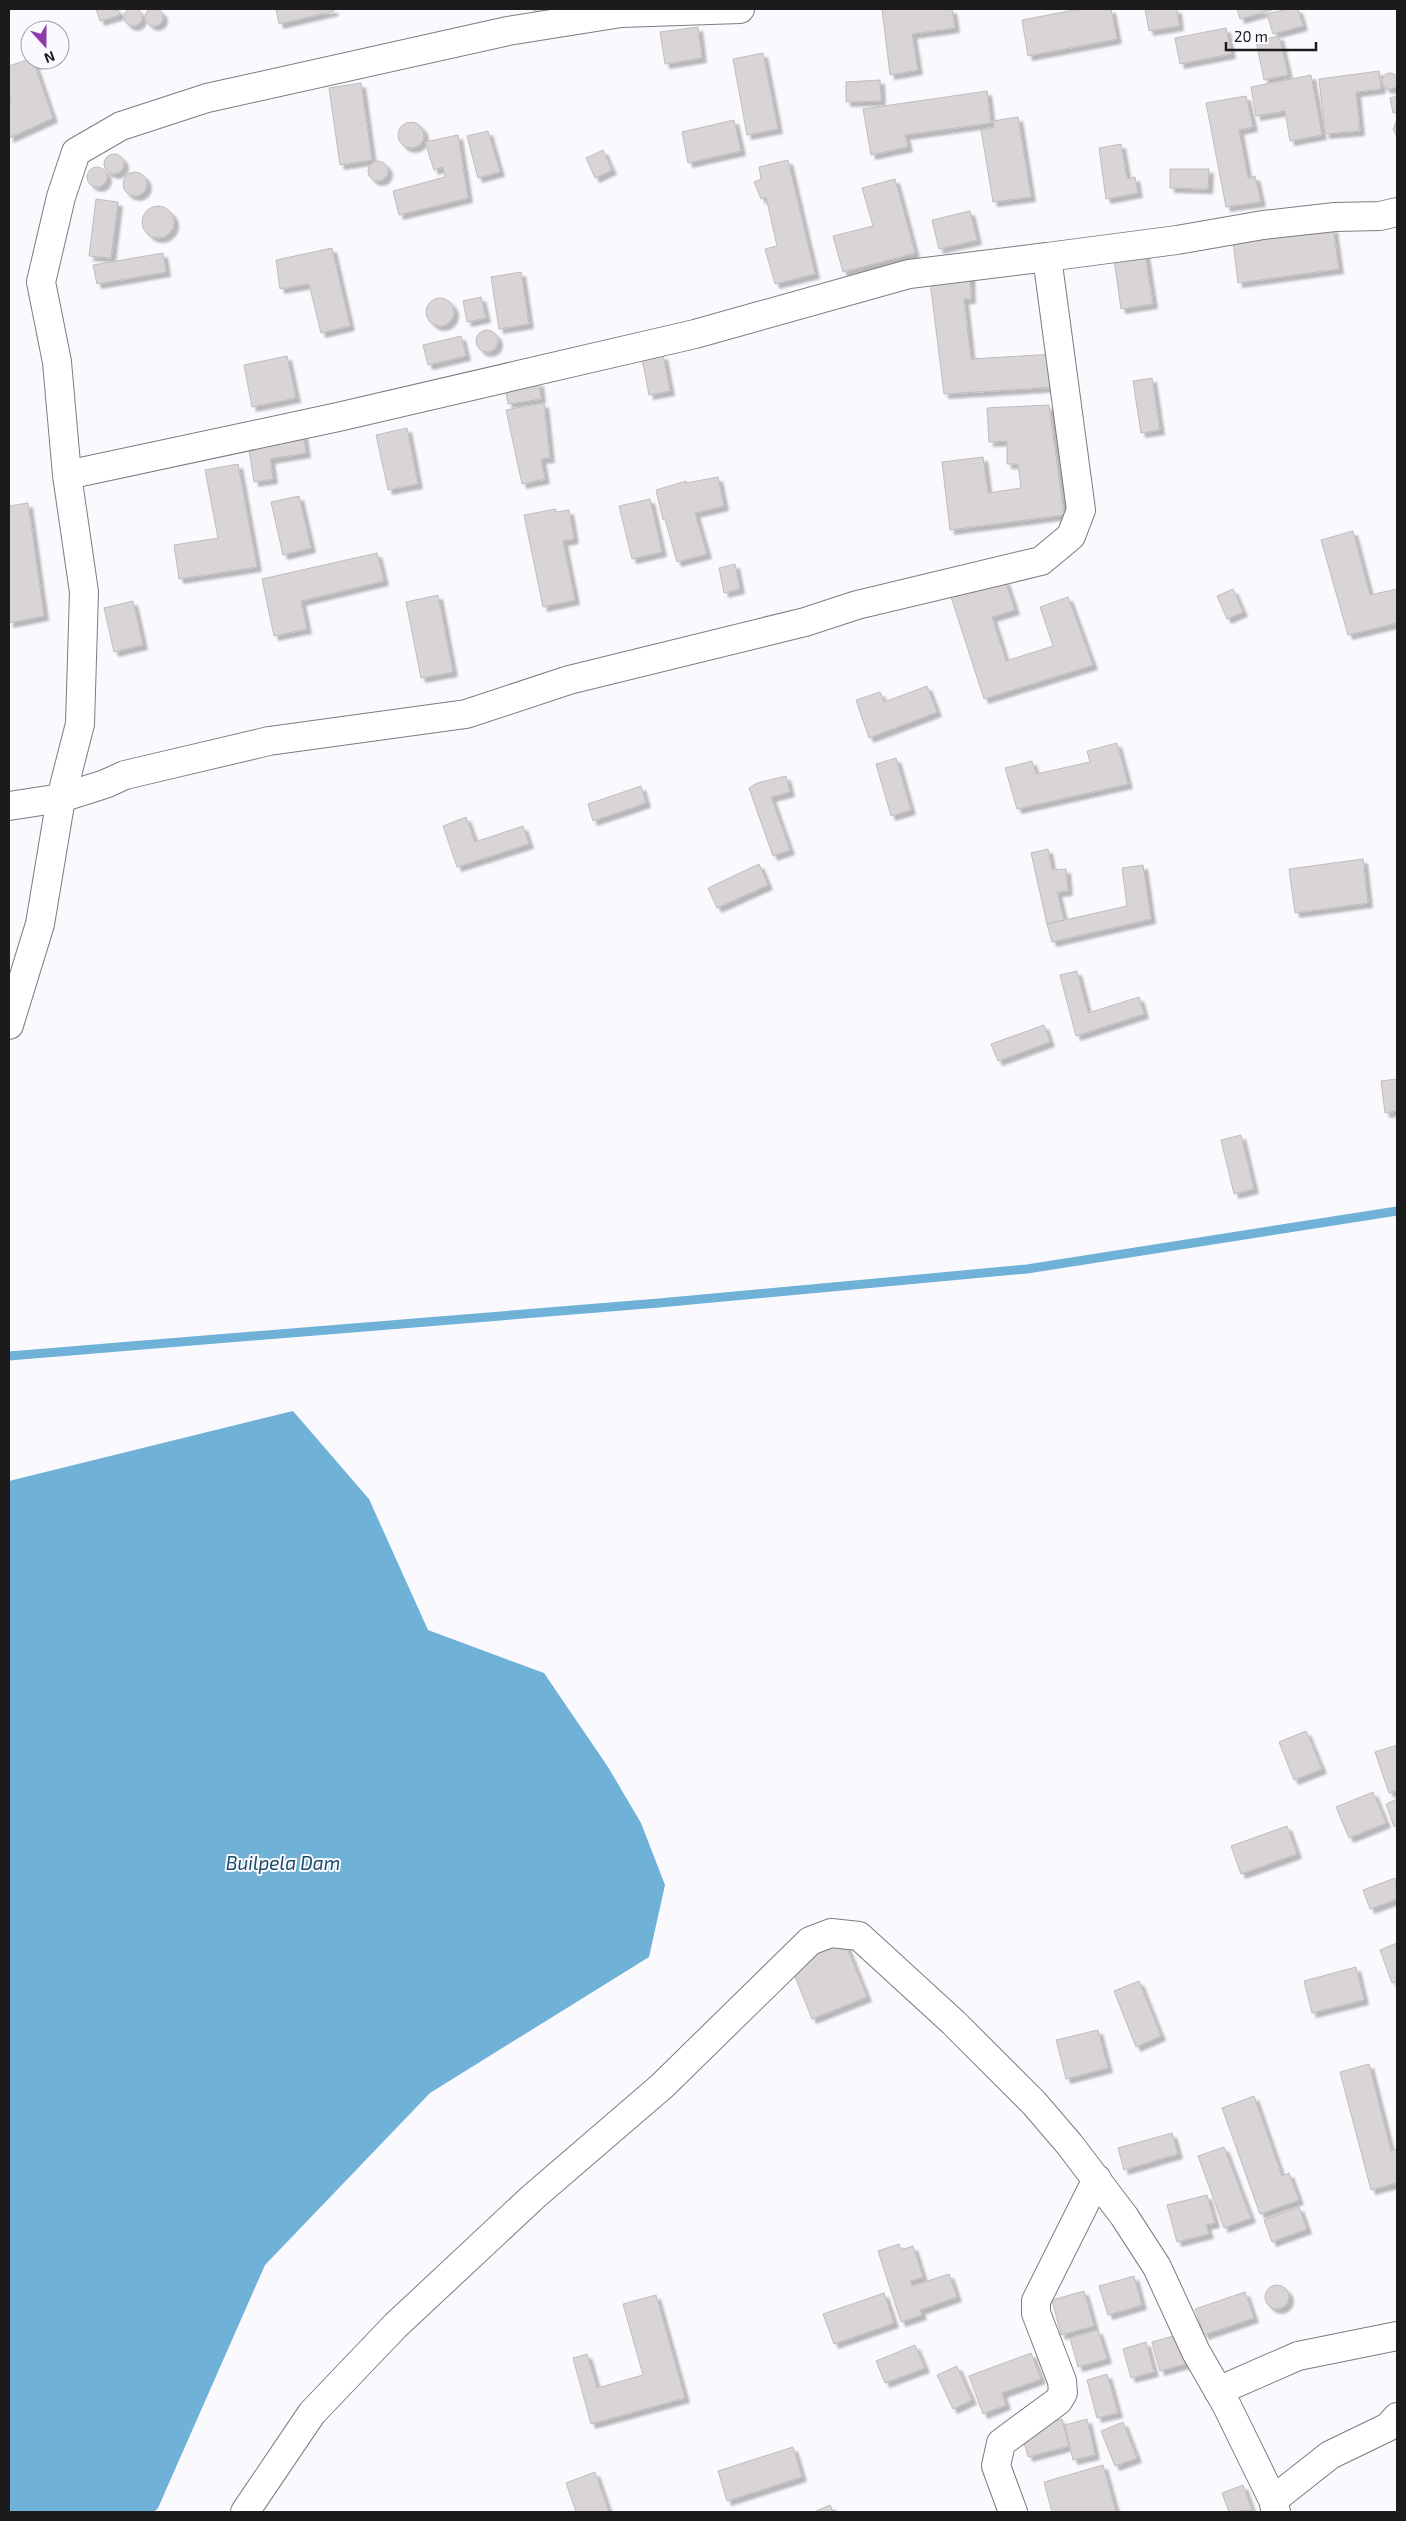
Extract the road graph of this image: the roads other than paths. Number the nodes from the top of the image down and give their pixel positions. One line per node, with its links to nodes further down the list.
1 (740, 9): 4 (street)
2 (1397, 212): 3 (street)
3 (1047, 257): 4 (street); 5 (street)
4 (67, 475): 5 (street)
5 (61, 798): 6 (street); 7 (street)
6 (9, 806)
7 (9, 1025)
8 (1097, 2180): 10 (street); 13 (street); 14 (street)
9 (1397, 2336): 10 (street)
10 (1218, 2391): 12 (street)
11 (1397, 2417): 12 (street)
12 (1274, 2506)
13 (245, 2512)
14 (1013, 2512)

